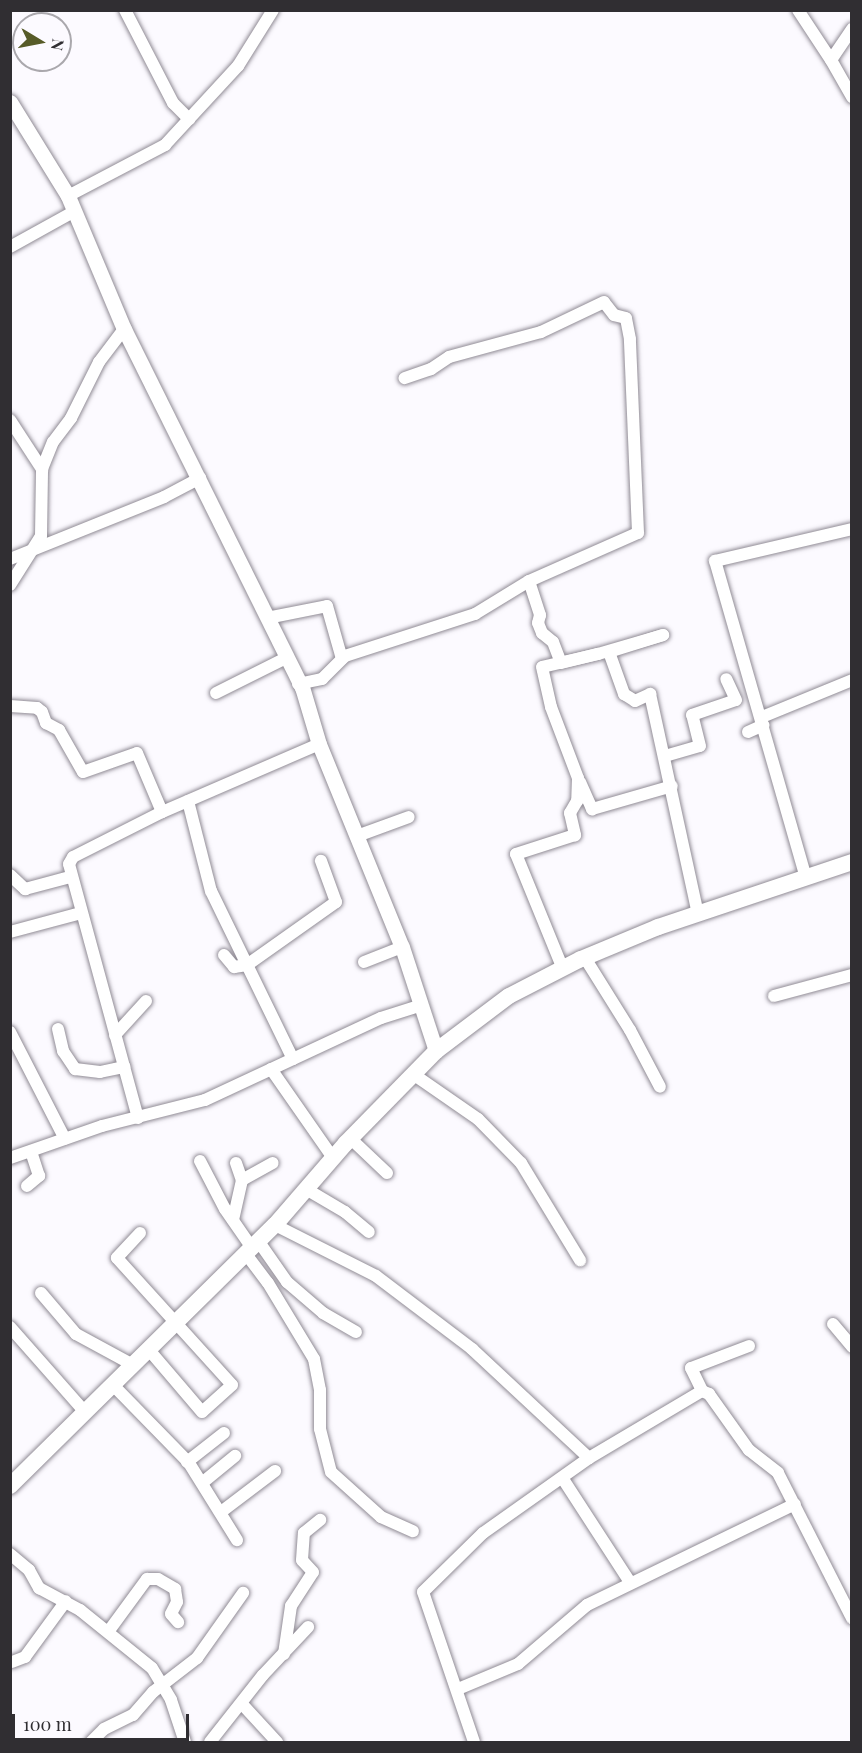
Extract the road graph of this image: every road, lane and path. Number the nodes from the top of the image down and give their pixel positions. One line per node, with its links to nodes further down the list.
1 (125, 10): 8 (street)
2 (273, 10): 8 (street)
3 (798, 10): 5 (street)
4 (852, 29): 5 (street)
5 (831, 60): 6 (street)
6 (852, 97)
7 (10, 102): 9 (street)
8 (189, 119): 9 (street)
9 (68, 196): 10 (street)
10 (75, 211): 11 (street); 12 (street)
11 (10, 247)
12 (123, 329): 15 (street); 16 (street)
13 (405, 378): 20 (street)
14 (10, 420): 15 (street)
15 (42, 469): 18 (street)
16 (200, 478): 18 (street); 22 (street)
17 (852, 528): 31 (street)
18 (33, 548): 19 (street); 21 (street)
19 (10, 559)
20 (529, 581): 23 (street); 25 (street)
21 (10, 585)
22 (267, 618): 24 (street); 25 (street)
23 (598, 654): 34 (street); 35 (street)
24 (286, 658): 28 (street); 29 (street)
25 (342, 659): 28 (street)
26 (726, 679): 34 (street)
27 (852, 680): 31 (street)
28 (298, 684): 33 (street)
29 (216, 693)
30 (10, 706): 38 (street)
31 (763, 721): 32 (street); 45 (street)
32 (748, 732)
33 (320, 744): 37 (street); 40 (street)
34 (665, 756): 36 (street)
35 (578, 778): 36 (street); 54 (street)
36 (672, 786): 47 (street)
37 (188, 801): 38 (street); 53 (street)
38 (162, 812): 44 (street)
39 (409, 818): 40 (street)
40 (357, 836): 49 (street)
41 (321, 861): 53 (street)
42 (852, 861): 45 (main road)
43 (10, 875): 44 (street)
44 (70, 877): 46 (street)
45 (806, 878): 47 (main road)
46 (81, 913): 48 (street); 61 (street)
47 (698, 915): 51 (main road)
48 (10, 932)
49 (402, 947): 52 (street); 58 (street)
50 (224, 955): 53 (street)
51 (585, 958): 54 (main road); 67 (street)
52 (364, 962)
53 (247, 965): 63 (street)
54 (563, 969): 62 (main road)
55 (852, 975): 56 (street)
56 (774, 996)
57 (146, 1001): 61 (street)
58 (422, 1005): 62 (street); 63 (street)
59 (58, 1029): 64 (street)
60 (10, 1032): 70 (street)
61 (115, 1035): 64 (street)
62 (436, 1051): 66 (main road)
63 (293, 1059): 65 (street)
64 (124, 1067): 68 (street)
65 (271, 1069): 68 (street); 73 (street)
66 (413, 1074): 69 (main road); 86 (street)
67 (660, 1087)
68 (138, 1118): 70 (street)
69 (350, 1138): 73 (main road); 77 (street)
70 (65, 1139): 71 (street)
71 (31, 1150): 72 (street); 79 (street)
72 (10, 1158)
73 (333, 1158): 80 (main road)
74 (200, 1161): 81 (street)
75 (236, 1163): 78 (street)
76 (273, 1163): 78 (street)
77 (387, 1173)
78 (242, 1180): 81 (street)
79 (27, 1186)
80 (306, 1189): 82 (main road); 83 (street)
81 (233, 1220): 85 (street)
82 (275, 1226): 85 (main road); 101 (street)
83 (369, 1232)
84 (140, 1233): 88 (street)
85 (252, 1248): 88 (main road); 91 (street); 110 (street)
86 (580, 1260)
87 (41, 1293): 95 (street)
88 (177, 1322): 94 (main road); 94 (street)
89 (833, 1324): 93 (street)
90 (10, 1327): 98 (street)
91 (356, 1332)
92 (749, 1346): 97 (street)
93 (852, 1347)
94 (149, 1350): 95 (main road)
95 (133, 1365): 96 (main road)
96 (113, 1385): 98 (main road); 102 (street)
97 (702, 1391): 101 (street); 107 (street)
98 (85, 1412): 106 (main road)
99 (224, 1433): 102 (street)
100 (235, 1456): 105 (street)
101 (589, 1458): 104 (street)
102 (187, 1462): 105 (street)
103 (275, 1471): 108 (street)
104 (563, 1479): 113 (street); 123 (street)
105 (202, 1483): 108 (street)
106 (10, 1486)
107 (795, 1504): 113 (street); 116 (street)
108 (221, 1512): 111 (street)
109 (320, 1520): 120 (street)
110 (413, 1531)
111 (237, 1540)
112 (10, 1554): 115 (street)
113 (630, 1582): 123 (street)
114 (243, 1593): 122 (street)
115 (66, 1601): 119 (street); 121 (street)
116 (852, 1618)
117 (178, 1622): 119 (street)
118 (308, 1627): 120 (street)
119 (108, 1632): 122 (street)
120 (284, 1654): 124 (street)
121 (12, 1662)
122 (162, 1685): 125 (street); 126 (street)
123 (458, 1689): 129 (street)
124 (242, 1704): 127 (street); 128 (street)
125 (91, 1743)
126 (185, 1743)
127 (210, 1743)
128 (277, 1743)
129 (474, 1743)

